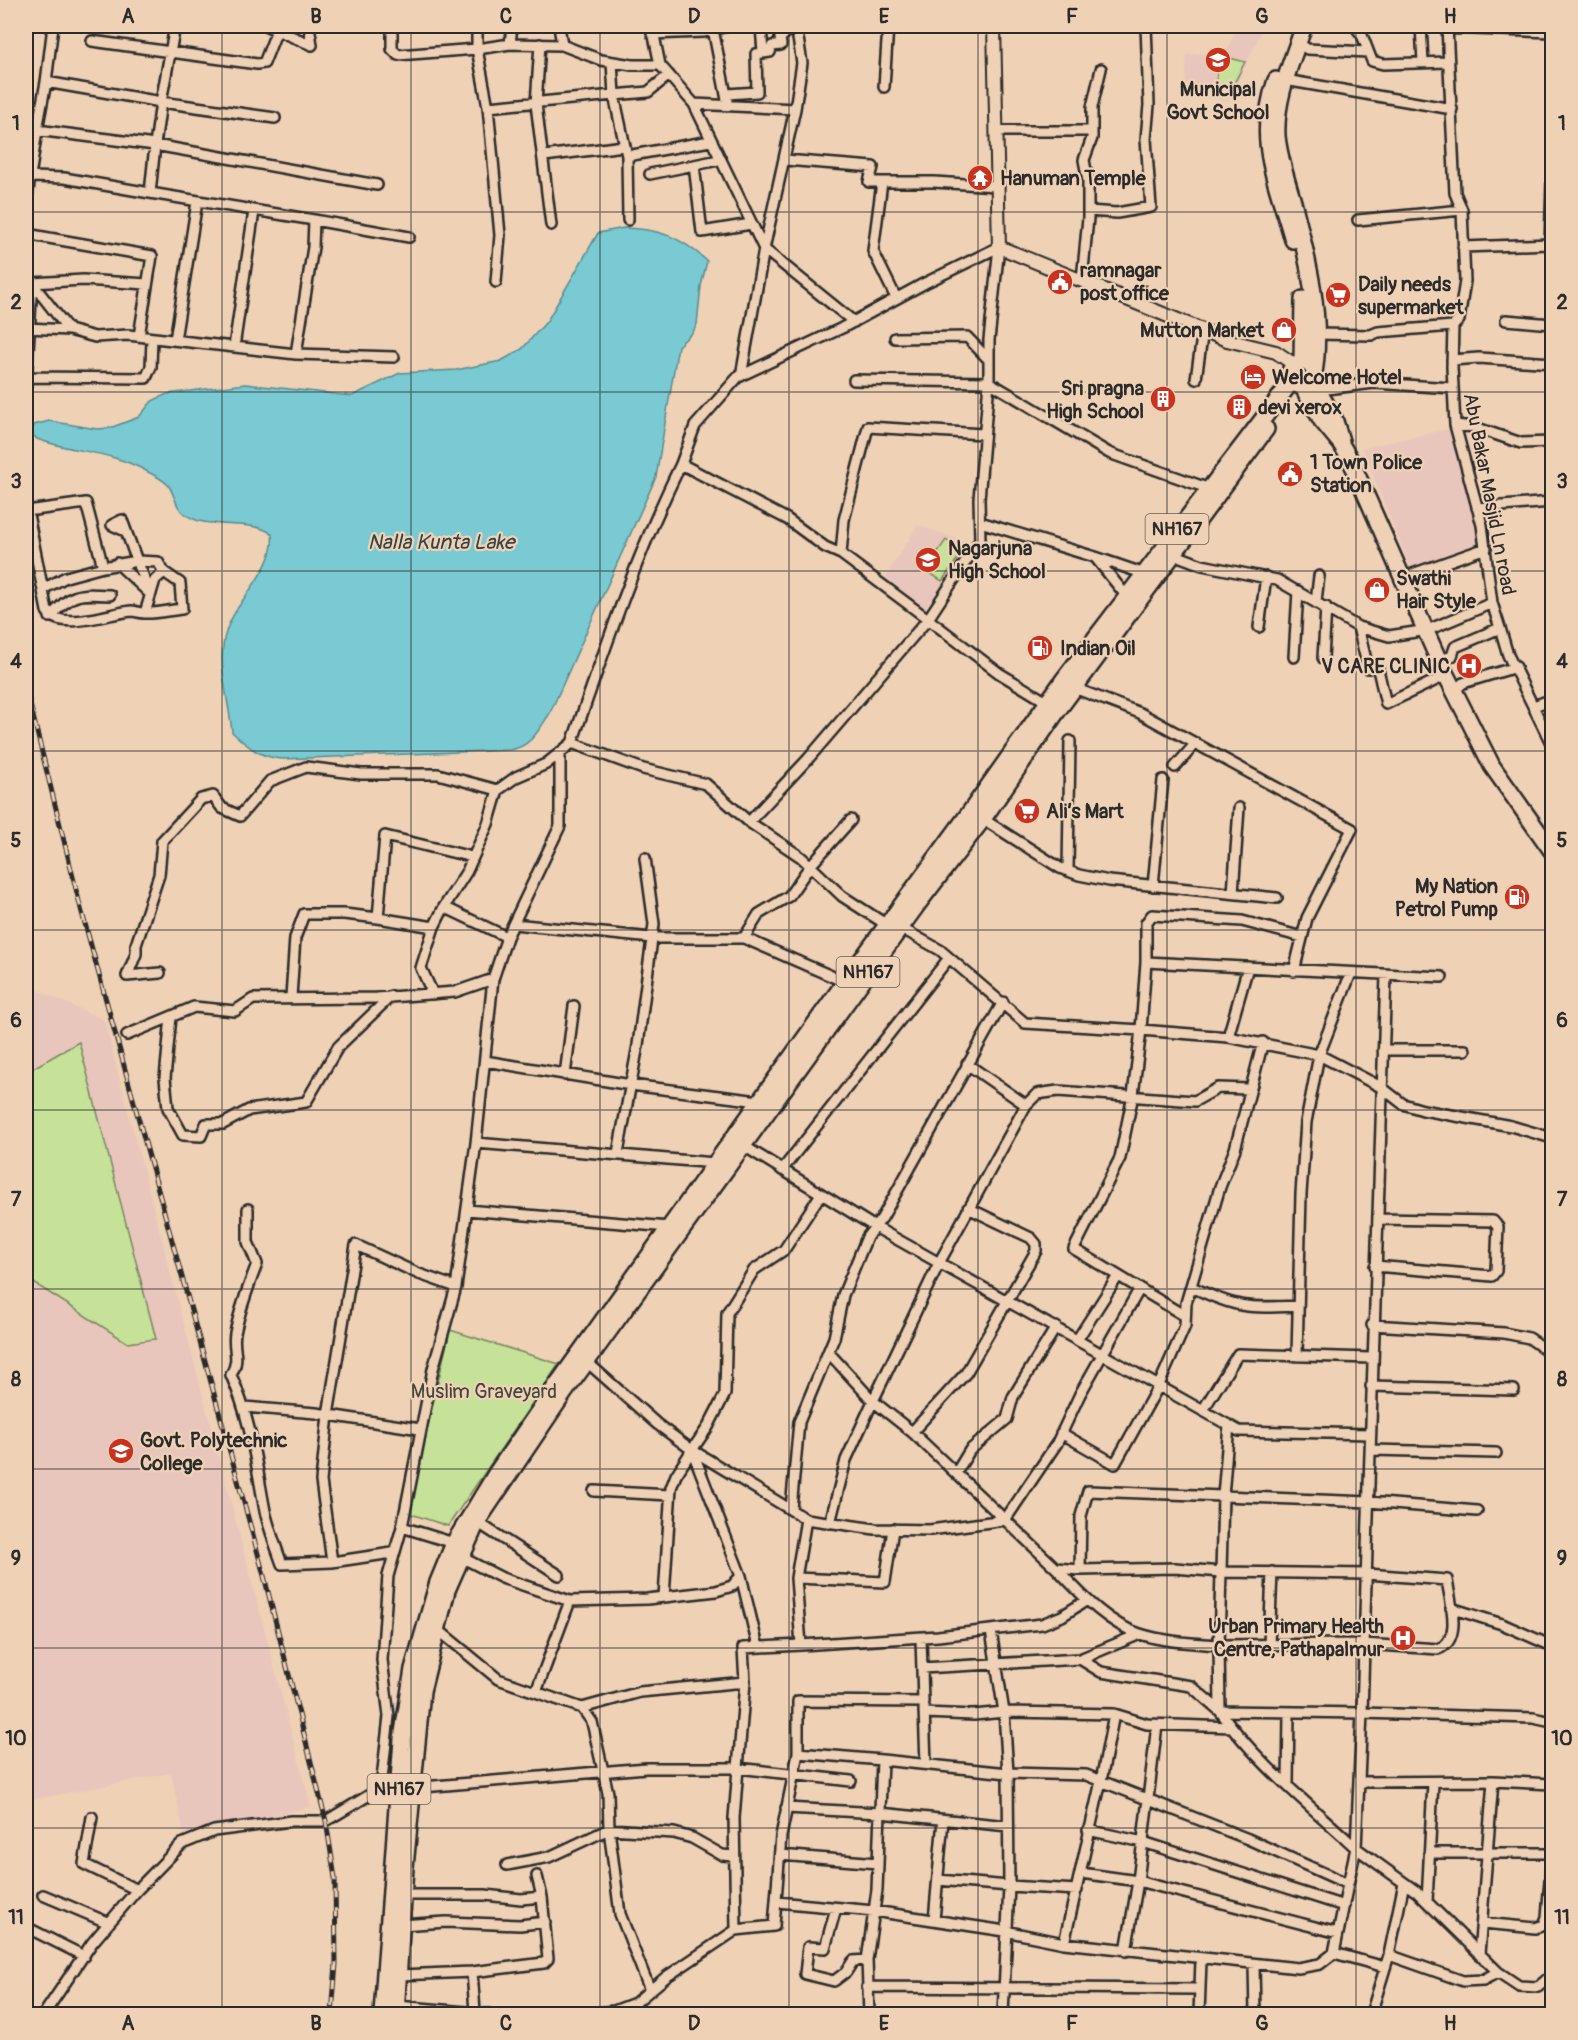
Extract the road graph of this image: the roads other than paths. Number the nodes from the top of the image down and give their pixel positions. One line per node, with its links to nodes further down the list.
1 (53, 26): 40 (street)
2 (175, 26): 30 (street)
3 (267, 26): 21 (street)
4 (309, 26): 21 (street)
5 (392, 26): 29 (street)
6 (477, 26): 29 (street)
7 (512, 26): 26 (street)
8 (559, 26): 28 (street)
9 (728, 26): 20 (street)
10 (761, 26): 32 (street)
11 (795, 26): 32 (street); 49 (street)
12 (888, 26): 41 (street)
13 (994, 26): 53 (street)
14 (1146, 26): 74 (street)
15 (1295, 26): 109 (main road, NH167)
16 (1304, 26): 25 (main road)
17 (1355, 26): 31 (street)
18 (1421, 26): 34 (street)
19 (1447, 26): 23 (street); 35 (street, Abu Bakar Masjid Ln road)
20 (713, 28): 22 (street); 42 (street)
21 (277, 30): 30 (street)
22 (652, 30): 36 (street)
23 (1552, 32)
24 (92, 41): 30 (street)
25 (1298, 42): 31 (street); 39 (main road)
26 (510, 44): 27 (street); 29 (street)
27 (540, 44): 28 (street); 45 (street)
28 (562, 45): 33 (street)
29 (477, 49): 48 (street)
30 (171, 52): 44 (street)
31 (1368, 52): 34 (street)
32 (763, 53): 42 (street)
33 (612, 62): 36 (street); 43 (street)
34 (1423, 62): 35 (street)
35 (1448, 62): 50 (street, Abu Bakar Masjid Ln road)
36 (660, 65): 38 (street)
37 (1101, 69): 54 (street)
38 (669, 75): 43 (street); 46 (street)
39 (1285, 80): 50 (street); 98 (main road)
40 (46, 81): 44 (street); 52 (street)
41 (884, 87)
42 (727, 94): 47 (street)
43 (614, 95): 45 (street); 57 (street)
44 (161, 102): 51 (street); 56 (street)
45 (536, 104): 48 (street); 58 (street)
46 (694, 104): 47 (street); 55 (street)
47 (729, 106): 49 (street)
48 (488, 107): 88 (street)
49 (795, 109): 61 (street)
50 (1452, 109): 72 (street, Abu Bakar Masjid Ln road)
51 (275, 118)
52 (37, 130): 56 (street); 64 (street)
53 (996, 131): 54 (street); 68 (street)
54 (1092, 131): 74 (street)
55 (710, 141): 59 (street); 60 (street)
56 (155, 145): 67 (street); 69 (street)
57 (624, 146): 58 (street); 59 (street)
58 (544, 156): 79 (street)
59 (627, 156): 76 (street)
60 (719, 160): 62 (street); 78 (street)
61 (785, 160): 65 (street); 85 (street)
62 (694, 165): 63 (street); 78 (street)
63 (650, 174)
64 (30, 177): 69 (street); 71 (street)
65 (882, 182): 68 (street); 90 (street)
66 (1552, 182): 82 (street)
67 (376, 185)
68 (996, 186): 83 (street)
69 (150, 193): 70 (street)
70 (197, 202): 73 (street); 102 (street)
71 (26, 204)
72 (1462, 210): 77 (street); 84 (street, Abu Bakar Masjid Ln road)
73 (254, 211): 75 (street); 103 (street)
74 (1088, 211): 87 (street)
75 (314, 220): 81 (street); 104 (street)
76 (628, 220)
77 (1358, 220)
78 (751, 224): 85 (street)
79 (551, 225)
80 (26, 234): 89 (street)
81 (410, 237)
82 (1551, 244): 84 (street)
83 (999, 247): 87 (street); 90 (street); 106 (street)
84 (1463, 247): 94 (street, Abu Bakar Masjid Ln road)
85 (764, 249): 92 (street); 110 (street)
86 (29, 280): 89 (street); 95 (street); 96 (street)
87 (1082, 280): 97 (street)
88 (496, 282)
89 (147, 284): 99 (street)
90 (896, 298): 92 (street)
91 (1506, 320): 93 (street)
92 (854, 322): 110 (street)
93 (1552, 324)
94 (1453, 326): 98 (street); 107 (street, Abu Bakar Masjid Ln road)
95 (27, 328): 96 (street); 113 (street)
96 (69, 330): 99 (street)
97 (1203, 330): 109 (street); 111 (street)
98 (1316, 334): 115 (main road)
99 (139, 336): 100 (street)
100 (152, 338): 102 (street); 113 (street)
101 (894, 338): 106 (street)
102 (175, 340): 103 (street)
103 (234, 346): 104 (street)
104 (297, 354): 105 (street)
105 (394, 357)
106 (989, 360): 114 (street)
107 (1452, 360): 108 (street); 116 (street, Abu Bakar Masjid Ln road)
108 (1552, 363)
109 (1298, 364): 115 (main road, NH167)
110 (741, 376): 120 (street)
111 (1196, 378)
112 (854, 380): 114 (street)
113 (26, 381)
114 (989, 382): 118 (street); 121 (street)
115 (1306, 382): 116 (street); 121 (main road, NH167); 129 (main road, NH167); 138 (main road)
116 (1452, 388): 117 (street, Abu Bakar Masjid Ln road)
117 (1455, 425): 119 (street); 124 (street, Abu Bakar Masjid Ln road)
118 (983, 434): 125 (street); 128 (street)
119 (1552, 442)
120 (681, 464): 128 (street); 165 (street)
121 (1207, 488): 135 (main road, NH167)
122 (1552, 502): 124 (street)
123 (26, 508): 133 (street); 139 (street)
124 (1477, 508): 127 (street, Abu Bakar Masjid Ln road)
125 (980, 522): 130 (street); 149 (street)
126 (125, 531): 131 (street)
127 (1486, 548): 138 (street); 145 (street, Abu Bakar Masjid Ln road)
128 (840, 554): 149 (street)
129 (1173, 554): 137 (street); 159 (main road, NH167)
130 (1095, 557): 135 (street); 143 (street)
131 (137, 561): 132 (street); 134 (street); 141 (street)
132 (117, 563): 133 (street); 141 (street)
133 (103, 567): 139 (street)
134 (164, 572): 141 (street); 147 (street)
135 (1145, 574): 143 (main road, NH167)
136 (1319, 576): 144 (street)
137 (1266, 577): 140 (street); 150 (street)
138 (1401, 578): 153 (main road)
139 (43, 589): 148 (street)
140 (1298, 591): 144 (street); 154 (street)
141 (151, 594): 147 (street)
142 (110, 595): 148 (street)
143 (1128, 598): 162 (main road, NH167)
144 (1316, 601): 146 (street)
145 (1492, 603): 152 (street, Abu Bakar Masjid Ln road); 153 (street)
146 (1326, 607): 151 (street); 155 (street)
147 (145, 614): 148 (street)
148 (50, 617)
149 (928, 619): 162 (street); 175 (street)
150 (1259, 627)
151 (1358, 627): 153 (street); 158 (street)
152 (1500, 628): 156 (street); 157 (street, Abu Bakar Masjid Ln road)
153 (1428, 630): 156 (main road)
154 (1294, 657)
155 (1323, 658)
156 (1439, 661): 158 (main road)
157 (1516, 668): 160 (street); 163 (street, Abu Bakar Masjid Ln road)
158 (1447, 675): 160 (main road)
159 (1074, 688): 162 (main road, NH167); 166 (street)
160 (1455, 690): 176 (main road)
161 (1552, 699): 163 (street)
162 (1053, 706): 173 (main road, NH167); 187 (main road, NH167)
163 (1534, 706): 167 (street, Abu Bakar Masjid Ln road)
164 (1070, 741): 180 (street)
165 (572, 743): 168 (street); 175 (street)
166 (1196, 743): 169 (street); 192 (street)
167 (1552, 745)
168 (560, 753): 171 (street); 186 (street)
169 (1175, 767)
170 (1163, 780): 181 (street)
171 (498, 790): 177 (street); 197 (street)
172 (1239, 808): 182 (street)
173 (983, 819): 180 (street); 187 (main road, NH167)
174 (851, 820): 179 (street)
175 (749, 822): 179 (street)
176 (1552, 851)
177 (472, 857): 184 (street); 185 (street)
178 (645, 858): 190 (street)
179 (810, 866): 187 (street); 191 (street)
180 (1068, 871): 181 (street)
181 (1153, 885): 182 (street)
182 (1233, 893): 183 (street)
183 (1277, 898)
184 (444, 907): 188 (street); 189 (street)
185 (378, 918): 188 (street); 205 (street)
186 (513, 924): 189 (street); 190 (street)
187 (894, 926): 193 (street); 202 (main road, NH167); 227 (main road, NH167)
188 (434, 927): 203 (street)
189 (507, 938): 201 (street)
190 (652, 938): 191 (street); 219 (street)
191 (744, 938): 202 (street)
192 (1302, 938): 194 (street); 196 (street)
193 (949, 958): 206 (street); 230 (street)
194 (1146, 962): 195 (street); 209 (street)
195 (1248, 967): 196 (street); 211 (street)
196 (1294, 971): 198 (street)
197 (160, 973)
198 (1351, 973): 199 (street); 215 (street)
199 (1386, 975): 200 (street); 213 (street)
200 (1442, 977)
201 (493, 979): 203 (street); 216 (street)
202 (845, 982): 223 (main road, NH167)
203 (433, 993): 204 (street)
204 (392, 996): 205 (street); 208 (street)
205 (291, 997): 208 (street)
206 (1003, 1002): 209 (street); 217 (street)
207 (574, 1006): 218 (street)
208 (171, 1017): 210 (street)
209 (1141, 1030): 211 (street); 222 (street)
210 (127, 1035)
211 (1228, 1036): 212 (street)
212 (1263, 1042): 215 (street); 221 (street)
213 (1383, 1050): 214 (street); 220 (street)
214 (1465, 1050)
215 (1319, 1055): 220 (street); 245 (street)
216 (485, 1061): 218 (street); 226 (street)
217 (967, 1064): 224 (street); 237 (street)
218 (565, 1074): 219 (street)
219 (631, 1085): 223 (street); 228 (street)
220 (1381, 1087): 225 (street); 235 (street)
221 (1249, 1089): 222 (street); 242 (street)
222 (1133, 1095): 224 (street); 240 (street)
223 (759, 1101): 229 (main road, NH167)
224 (1026, 1105): 232 (street)
225 (1552, 1138)
226 (476, 1143): 228 (street); 234 (street)
227 (744, 1146): 230 (street); 255 (main road, NH167)
228 (618, 1153): 229 (street)
229 (715, 1162): 236 (main road, NH167)
230 (782, 1170): 231 (street)
231 (821, 1194): 237 (street); 268 (street)
232 (968, 1208): 238 (street); 244 (street)
233 (248, 1209): 260 (street)
234 (467, 1209): 236 (street); 241 (street)
235 (1378, 1219): 239 (street); 239 (street)
236 (669, 1227): 284 (main road, NH167)
237 (875, 1227): 238 (street); 250 (street)
238 (939, 1263): 244 (street); 259 (street)
239 (1375, 1266): 247 (street)
240 (1118, 1276): 243 (street); 249 (street)
241 (456, 1287): 262 (street); 264 (street)
242 (1192, 1287): 245 (street); 246 (street)
243 (1140, 1288): 246 (street); 252 (street)
244 (1008, 1301): 248 (street); 265 (street)
245 (1298, 1306): 253 (street)
246 (1185, 1316): 256 (street)
247 (1372, 1325): 251 (street); 254 (street)
248 (1056, 1327): 249 (street); 271 (street)
249 (1077, 1340): 252 (street)
250 (829, 1353): 259 (street); 276 (street)
251 (1552, 1354)
252 (1101, 1355): 256 (street); 266 (street)
253 (1297, 1356): 254 (street); 261 (street)
254 (1371, 1358): 257 (street)
255 (587, 1362): 268 (street); 280 (main road, NH167)
256 (1159, 1385): 261 (street); 266 (street)
257 (1371, 1386): 258 (street); 267 (street)
258 (1514, 1390)
259 (873, 1401): 265 (street); 281 (street)
260 (244, 1407): 262 (street); 286 (street)
261 (1203, 1410): 263 (street)
262 (328, 1415): 264 (street); 286 (street)
263 (1229, 1425): 267 (street); 274 (street)
264 (420, 1429): 282 (street)
265 (912, 1432): 271 (street)
266 (1062, 1433): 279 (street)
267 (1370, 1434): 269 (street)
268 (692, 1450): 273 (street); 276 (street); 293 (street)
269 (1372, 1450): 270 (street); 275 (street)
270 (1496, 1453)
271 (956, 1473): 279 (street)
272 (594, 1491): 273 (street)
273 (670, 1495): 295 (street)
274 (1222, 1496): 275 (street); 288 (street); 289 (street)
275 (1369, 1502): 277 (street); 291 (street)
276 (791, 1509): 278 (street)
277 (1477, 1511)
278 (806, 1519): 281 (street); 294 (street)
279 (1005, 1520): 283 (street); 287 (street)
280 (477, 1522): 284 (main road, NH167); 292 (street)
281 (830, 1522): 283 (street)
282 (402, 1527): 284 (street); 285 (street)
283 (893, 1529): 294 (street)
284 (460, 1549): 297 (street); 299 (main road, NH167); 339 (main road, NH167)
285 (392, 1553): 286 (street); 340 (street)
286 (332, 1562)
287 (1056, 1568): 288 (street); 296 (street)
288 (1080, 1570): 289 (street)
289 (1221, 1572): 290 (street); 305 (street)
290 (1272, 1572): 291 (street); 306 (street)
291 (1367, 1574): 298 (street); 303 (street)
292 (559, 1575)
293 (741, 1576): 295 (street); 308 (street)
294 (796, 1578): 304 (street)
295 (664, 1597): 297 (street)
296 (1086, 1600): 300 (street); 301 (street)
297 (570, 1601): 313 (street)
298 (1450, 1608): 303 (street); 307 (street)
299 (436, 1628): 313 (street); 339 (main road, NH167)
300 (991, 1631): 302 (street); 310 (street)
301 (1140, 1634): 305 (street); 309 (street)
302 (921, 1638): 304 (street); 311 (street)
303 (1364, 1644): 306 (street); 320 (street)
304 (801, 1645): 308 (street)
305 (1219, 1645): 306 (street); 316 (street)
306 (1269, 1645)
307 (1552, 1646)
308 (758, 1647): 312 (street)
309 (1080, 1659): 310 (street); 316 (street)
310 (995, 1663): 311 (street); 317 (street)
311 (922, 1668): 314 (street)
312 (745, 1682): 315 (street); 328 (street)
313 (536, 1692): 315 (street)
314 (923, 1702): 319 (street); 325 (street)
315 (582, 1708): 329 (street)
316 (1220, 1711): 318 (street); 324 (street)
317 (1004, 1712): 319 (street); 321 (street); 331 (street)
318 (1289, 1712): 320 (street); 337 (street)
319 (924, 1713): 327 (street)
320 (1362, 1713): 322 (street); 335 (street)
321 (1113, 1714): 323 (street); 333 (street)
322 (1552, 1722)
323 (1157, 1725): 324 (street); 341 (street)
324 (1232, 1727): 337 (street)
325 (798, 1753): 326 (street); 330 (street)
326 (882, 1760): 327 (street); 343 (street)
327 (926, 1764): 331 (street)
328 (738, 1768): 329 (street); 330 (street); 355 (street)
329 (603, 1773): 339 (street); 347 (street)
330 (793, 1773): 332 (street); 342 (street)
331 (1008, 1773): 333 (street); 346 (street)
332 (851, 1781)
333 (1101, 1781): 341 (street); 348 (street)
334 (1493, 1781): 336 (street); 338 (street); 354 (street)
335 (1359, 1782): 336 (street); 350 (street)
336 (1433, 1782): 351 (street)
337 (1288, 1784): 350 (street)
338 (1552, 1784)
339 (406, 1785): 340 (street); 368 (main road, NH167); 405 (main road, NH167)
340 (381, 1788): 365 (street)
341 (1148, 1799): 349 (street); 363 (street)
342 (786, 1808): 343 (street); 353 (street)
343 (880, 1813): 345 (street); 356 (street)
344 (92, 1817): 365 (street)
345 (943, 1820): 346 (street); 360 (street)
346 (1008, 1826): 364 (street)
347 (609, 1829): 355 (street); 357 (street); 401 (street)
348 (1088, 1830): 349 (street); 358 (street)
349 (1143, 1842): 361 (street); 372 (street)
350 (1356, 1848): 362 (street); 363 (street)
351 (1429, 1853): 354 (street); 371 (street)
352 (1552, 1854): 354 (street); 378 (street)
353 (780, 1855): 356 (street); 370 (street)
354 (1487, 1855): 378 (street)
355 (734, 1856): 381 (street)
356 (878, 1863): 374 (street)
357 (507, 1865)
358 (1081, 1873): 361 (street); 366 (street)
359 (537, 1876): 369 (street)
360 (939, 1880): 364 (street); 375 (street)
361 (1138, 1881): 383 (street); 385 (street)
362 (1404, 1883): 371 (street); 388 (street)
363 (1348, 1884): 372 (street)
364 (1010, 1886): 366 (street); 382 (street)
365 (137, 1890): 377 (street)
366 (1077, 1890): 384 (street)
367 (43, 1895): 377 (street)
368 (403, 1895): 369 (street); 379 (main road, NH167)
369 (543, 1898): 376 (street)
370 (777, 1902): 373 (street); 381 (street)
371 (1427, 1902): 387 (street)
372 (1344, 1906): 383 (street)
373 (836, 1908): 374 (street); 391 (street)
374 (874, 1911): 375 (street); 391 (street)
375 (934, 1920): 382 (street)
376 (545, 1922): 379 (street); 394 (street)
377 (109, 1923): 389 (street)
378 (1483, 1923): 387 (street)
379 (401, 1925): 396 (main road, NH167)
380 (26, 1927): 389 (street)
381 (736, 1930): 401 (street)
382 (1005, 1931): 384 (street); 398 (street)
383 (1338, 1933): 386 (street)
384 (1064, 1943): 385 (street)
385 (1126, 1951): 390 (street)
386 (1334, 1953): 392 (street); 393 (street)
387 (1479, 1954): 395 (street)
388 (1389, 1955): 393 (street); 395 (street)
389 (84, 1956): 404 (street)
390 (1201, 1959): 392 (street); 400 (street)
391 (867, 1960): 399 (street)
392 (1254, 1965): 411 (street)
393 (1385, 1967): 412 (street)
394 (472, 1972): 396 (street); 403 (street)
395 (1498, 1972): 397 (street)
396 (399, 1975): 402 (main road, NH167)
397 (1552, 1975)
398 (1003, 1986): 399 (street); 400 (street); 409 (street)
399 (867, 1987): 408 (street)
400 (1199, 1989): 410 (street)
401 (650, 1990): 407 (street)
402 (397, 2010): 403 (street)
403 (476, 2012): 406 (street)
404 (44, 2014)
405 (382, 2014)
406 (489, 2014)
407 (588, 2014)
408 (869, 2014)
409 (1003, 2014)
410 (1199, 2014)
411 (1254, 2014)
412 (1375, 2014)

